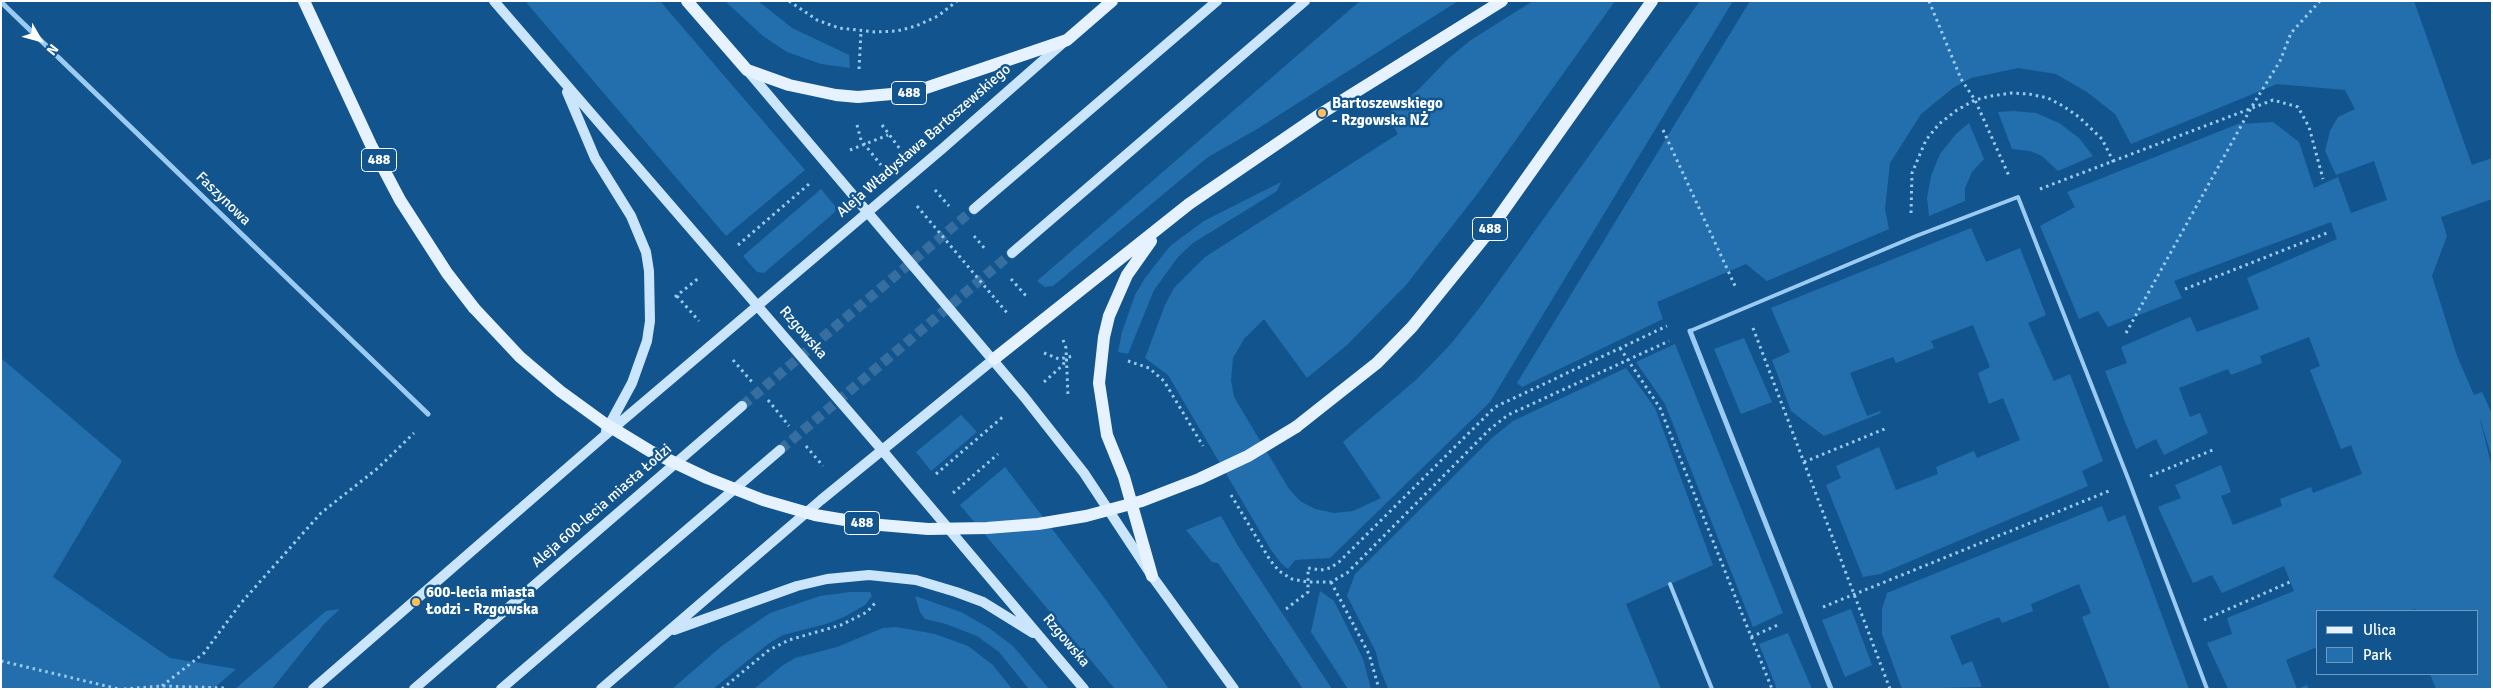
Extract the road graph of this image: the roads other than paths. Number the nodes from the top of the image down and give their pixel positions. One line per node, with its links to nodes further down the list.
1 (304, 1): 8 (main road, 488, bridge)
2 (494, 1): 12 (main road, Rzgowska)
3 (687, 1): 11 (main road, 488)
4 (1112, 1): 10 (main road, Aleja Władysława Bartoszewskiego / 488)
5 (1217, 1): 13 (main road)
6 (1305, 1): 16 (main road)
7 (1502, 1): 15 (main road)
8 (1652, 1)
9 (1, 2): 21 (street, Faszynowa)
10 (1067, 40): 11 (main road, 488); 14 (main road, Aleja Władysława Bartoszewskiego)
11 (747, 70): 14 (main road)
12 (564, 84): 17 (main road, Rzgowska); 22 (main road)
13 (974, 209)
14 (868, 212): 17 (main road, Aleja Władysława Bartoszewskiego); 19 (main road)
15 (1165, 223): 19 (main road); 25 (main road)
16 (1012, 253)
17 (757, 305): 22 (main road, Aleja Władysława Bartoszewskiego); 24 (main road, Rzgowska)
18 (1690, 331): 36 (street); 37 (lane)
19 (994, 359): 24 (main road); 25 (main road)
20 (742, 406): 30 (main road, Aleja 600-lecia miasta Łodzi)
21 (428, 414)
22 (603, 437): 29 (main road, Aleja Władysława Bartoszewskiego)
23 (780, 450): 31 (main road)
24 (882, 450): 27 (main road); 28 (main road, Rzgowska)
25 (1152, 576): 34 (main road)
26 (1670, 584): 35 (lane)
27 (666, 633): 28 (main road); 32 (main road)
28 (1042, 639): 33 (main road, Rzgowska)
29 (314, 689)
30 (414, 689)
31 (501, 689)
32 (601, 689)
33 (1084, 689)
34 (1234, 689)
35 (1712, 689)
36 (1831, 689)
37 (2207, 689)

